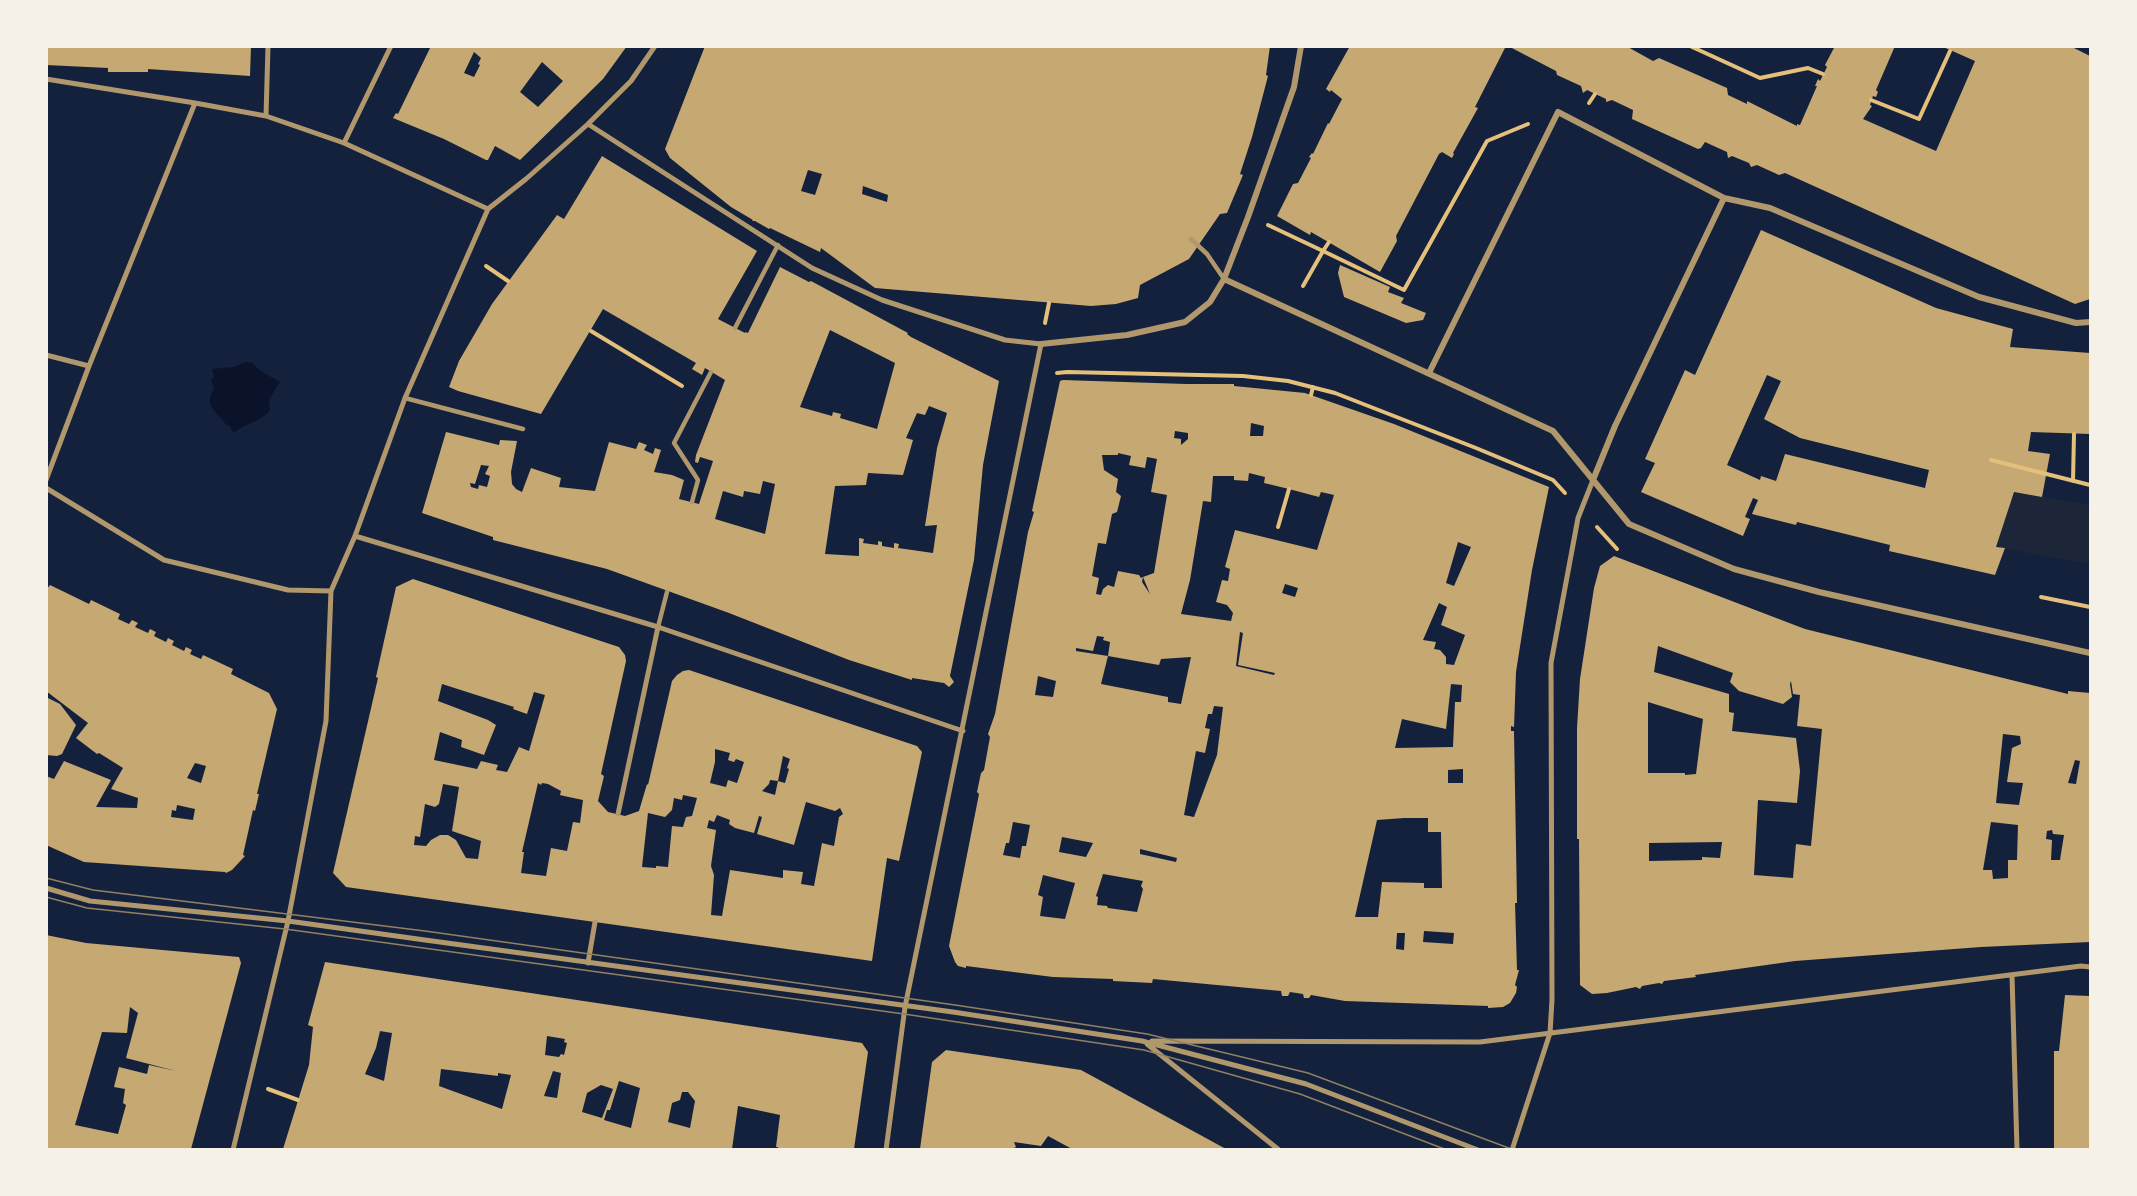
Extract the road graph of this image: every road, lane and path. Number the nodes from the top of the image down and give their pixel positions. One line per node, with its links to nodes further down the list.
1 (268, 46): 13 (street)
2 (391, 46): 15 (street)
3 (655, 46): 14 (street)
4 (1301, 46): 23 (street)
5 (1690, 46): 7 (path)
6 (1950, 51): 10 (path)
7 (1823, 74)
8 (46, 79): 11 (street)
9 (1595, 94): 12 (path)
10 (1871, 100)
11 (195, 103): 13 (street); 30 (street)
12 (1558, 112): 16 (street); 22 (path); 33 (street)
13 (266, 117): 15 (street)
14 (588, 124): 17 (street); 21 (street)
15 (344, 143): 17 (street)
16 (1724, 198): 25 (street); 44 (street)
17 (488, 209): 37 (street)
18 (1264, 223): 22 (path)
19 (1191, 239): 23 (lane)
20 (1329, 242): 22 (path)
21 (778, 246): 26 (lane); 28 (street)
22 (1323, 251): 24 (path)
23 (1224, 279): 28 (street); 33 (street)
24 (1303, 286)
25 (2091, 322)
26 (735, 328)
27 (591, 331): 35 (path)
28 (1041, 344): 32 (street)
29 (46, 355): 30 (street)
30 (89, 366): 43 (street)
31 (711, 372): 35 (lane)
32 (1035, 372): 34 (path); 60 (street)
33 (1429, 373): 44 (street)
34 (1313, 387): 36 (path); 40 (path)
35 (699, 395): 49 (lane)
36 (1311, 395)
37 (405, 398): 38 (lane); 52 (street)
38 (523, 429)
39 (2074, 434): 45 (path)
40 (1476, 448): 41 (path); 50 (path)
41 (1473, 456)
42 (1991, 460): 45 (path)
43 (46, 480)
44 (1593, 480): 50 (street); 59 (street)
45 (2073, 481): 46 (path)
46 (2091, 485)
47 (46, 488): 54 (street)
48 (1289, 489): 51 (path)
49 (692, 502)
50 (1581, 510): 53 (path); 69 (street)
51 (1278, 527)
52 (355, 536): 54 (street); 58 (street)
53 (1617, 549)
54 (332, 591): 63 (street)
55 (668, 592): 58 (lane)
56 (2041, 597): 57 (path)
57 (2091, 607)
58 (658, 627): 60 (street); 61 (street)
59 (2091, 653)
60 (963, 731): 68 (street)
61 (618, 814)
62 (46, 888): 63 (street)
63 (288, 921): 65 (street); 71 (street)
64 (595, 922): 65 (street)
65 (588, 963): 68 (street)
66 (2091, 967): 67 (street)
67 (2012, 975): 69 (street); 78 (street)
68 (905, 1007): 70 (street); 74 (street)
69 (1550, 1033): 70 (street); 77 (street)
70 (1142, 1041): 75 (street); 76 (street)
71 (249, 1081): 72 (path); 73 (street)
72 (298, 1100)
73 (233, 1149)
74 (886, 1149)
75 (1279, 1149)
76 (1478, 1149)
77 (1512, 1149)
78 (2017, 1149)

